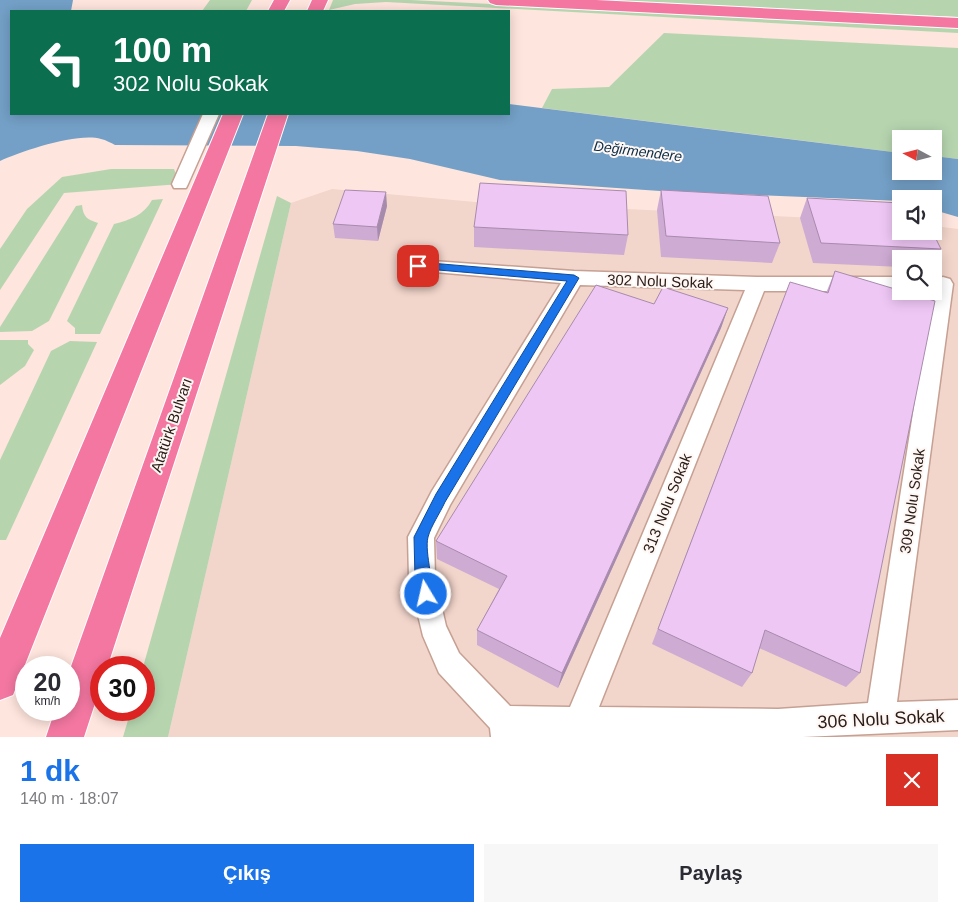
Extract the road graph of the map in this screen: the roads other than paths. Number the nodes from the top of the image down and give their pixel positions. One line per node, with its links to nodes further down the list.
1 (496, 0): 2 (highway)
2 (958, 23)
3 (648, 24): 4 (highway)
4 (958, 40)
5 (211, 115): 8 (street)
6 (232, 115): 8 (highway)
7 (278, 115): 20 (highway, Atatürk Bulvarı)
8 (193, 182): 14 (highway)
9 (418, 266): 10 (street, 302 Nolu Sokak)
10 (574, 278): 11 (street, 302 Nolu Sokak); 18 (street)
11 (757, 284): 12 (street, 302 Nolu Sokak); 17 (street, 313 Nolu Sokak)
12 (892, 284)
13 (945, 284): 16 (street, 309 Nolu Sokak)
14 (0, 682)
15 (958, 715): 16 (street, 306 Nolu Sokak)
16 (880, 717): 19 (street, 306 Nolu Sokak)
17 (578, 723): 18 (street, 306 Nolu Sokak); 19 (street, 306 Nolu Sokak)
18 (505, 729)
19 (780, 731)
20 (65, 737)

